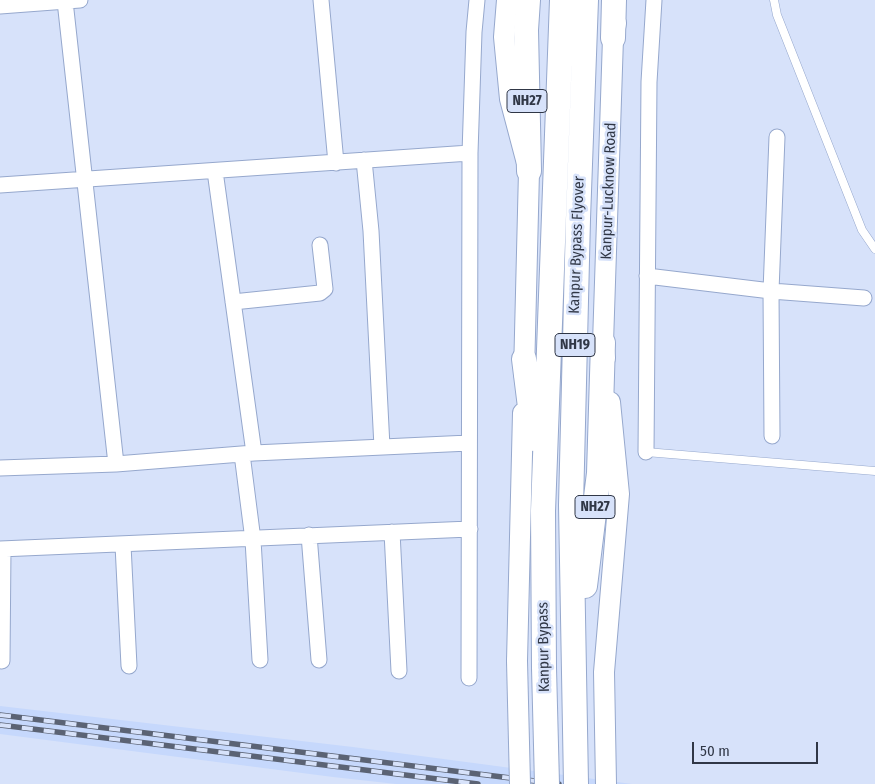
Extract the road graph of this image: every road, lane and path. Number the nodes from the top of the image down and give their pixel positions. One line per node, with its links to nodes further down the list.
1 (321, 0): 17 (street)
2 (477, 0): 15 (street)
3 (507, 0): 19 (main road)
4 (528, 0): 19 (highway, NH27)
5 (614, 0): 13 (highway, NH27)
6 (620, 0): 13 (main road, Kanpur-Lucknow Road)
7 (654, 0): 24 (street)
8 (774, 0): 23 (lane)
9 (72, 1): 10 (street); 20 (street)
10 (0, 6)
11 (585, 10): 49 (highway, Kanpur Bypass Flyover / NH19)
12 (561, 11): 38 (highway, Kanpur Bypass Flyover / NH19)
13 (613, 38): 28 (main road, Kanpur-Lucknow Road / NH27)
14 (777, 137): 25 (street)
15 (470, 153): 16 (street); 31 (street)
16 (364, 160): 17 (street); 32 (street)
17 (336, 163): 18 (street)
18 (215, 171): 20 (street); 27 (street)
19 (529, 171): 29 (main road, NH27)
20 (83, 181): 21 (street); 35 (street)
21 (0, 185)
22 (320, 245): 27 (street)
23 (875, 249)
24 (647, 276): 25 (street); 33 (street)
25 (771, 290): 26 (street); 30 (street)
26 (864, 298)
27 (233, 302): 34 (street)
28 (603, 343): 49 (highway, NH27); 55 (main road, Kanpur-Lucknow Road)
29 (524, 359): 38 (highway, NH27); 52 (main road, bridge)
30 (772, 436)
31 (470, 443): 32 (street); 39 (street)
32 (382, 447): 34 (street)
33 (646, 452): 37 (lane)
34 (248, 453): 35 (street); 42 (street)
35 (116, 464): 36 (street)
36 (0, 468)
37 (875, 471)
38 (543, 511): 53 (highway, Kanpur Bypass / NH19, bridge)
39 (470, 529): 40 (street); 51 (street)
40 (392, 532): 41 (street); 50 (street)
41 (309, 536): 42 (street); 46 (street)
42 (253, 540): 43 (street); 45 (street)
43 (123, 546): 44 (street); 48 (street)
44 (1, 549): 47 (street)
45 (260, 660)
46 (319, 660)
47 (2, 661)
48 (129, 666)
49 (575, 669): 54 (highway, Kanpur Bypass / NH19)
50 (399, 671)
51 (470, 678)
52 (520, 784)
53 (547, 784)
54 (576, 784)
55 (606, 784)

